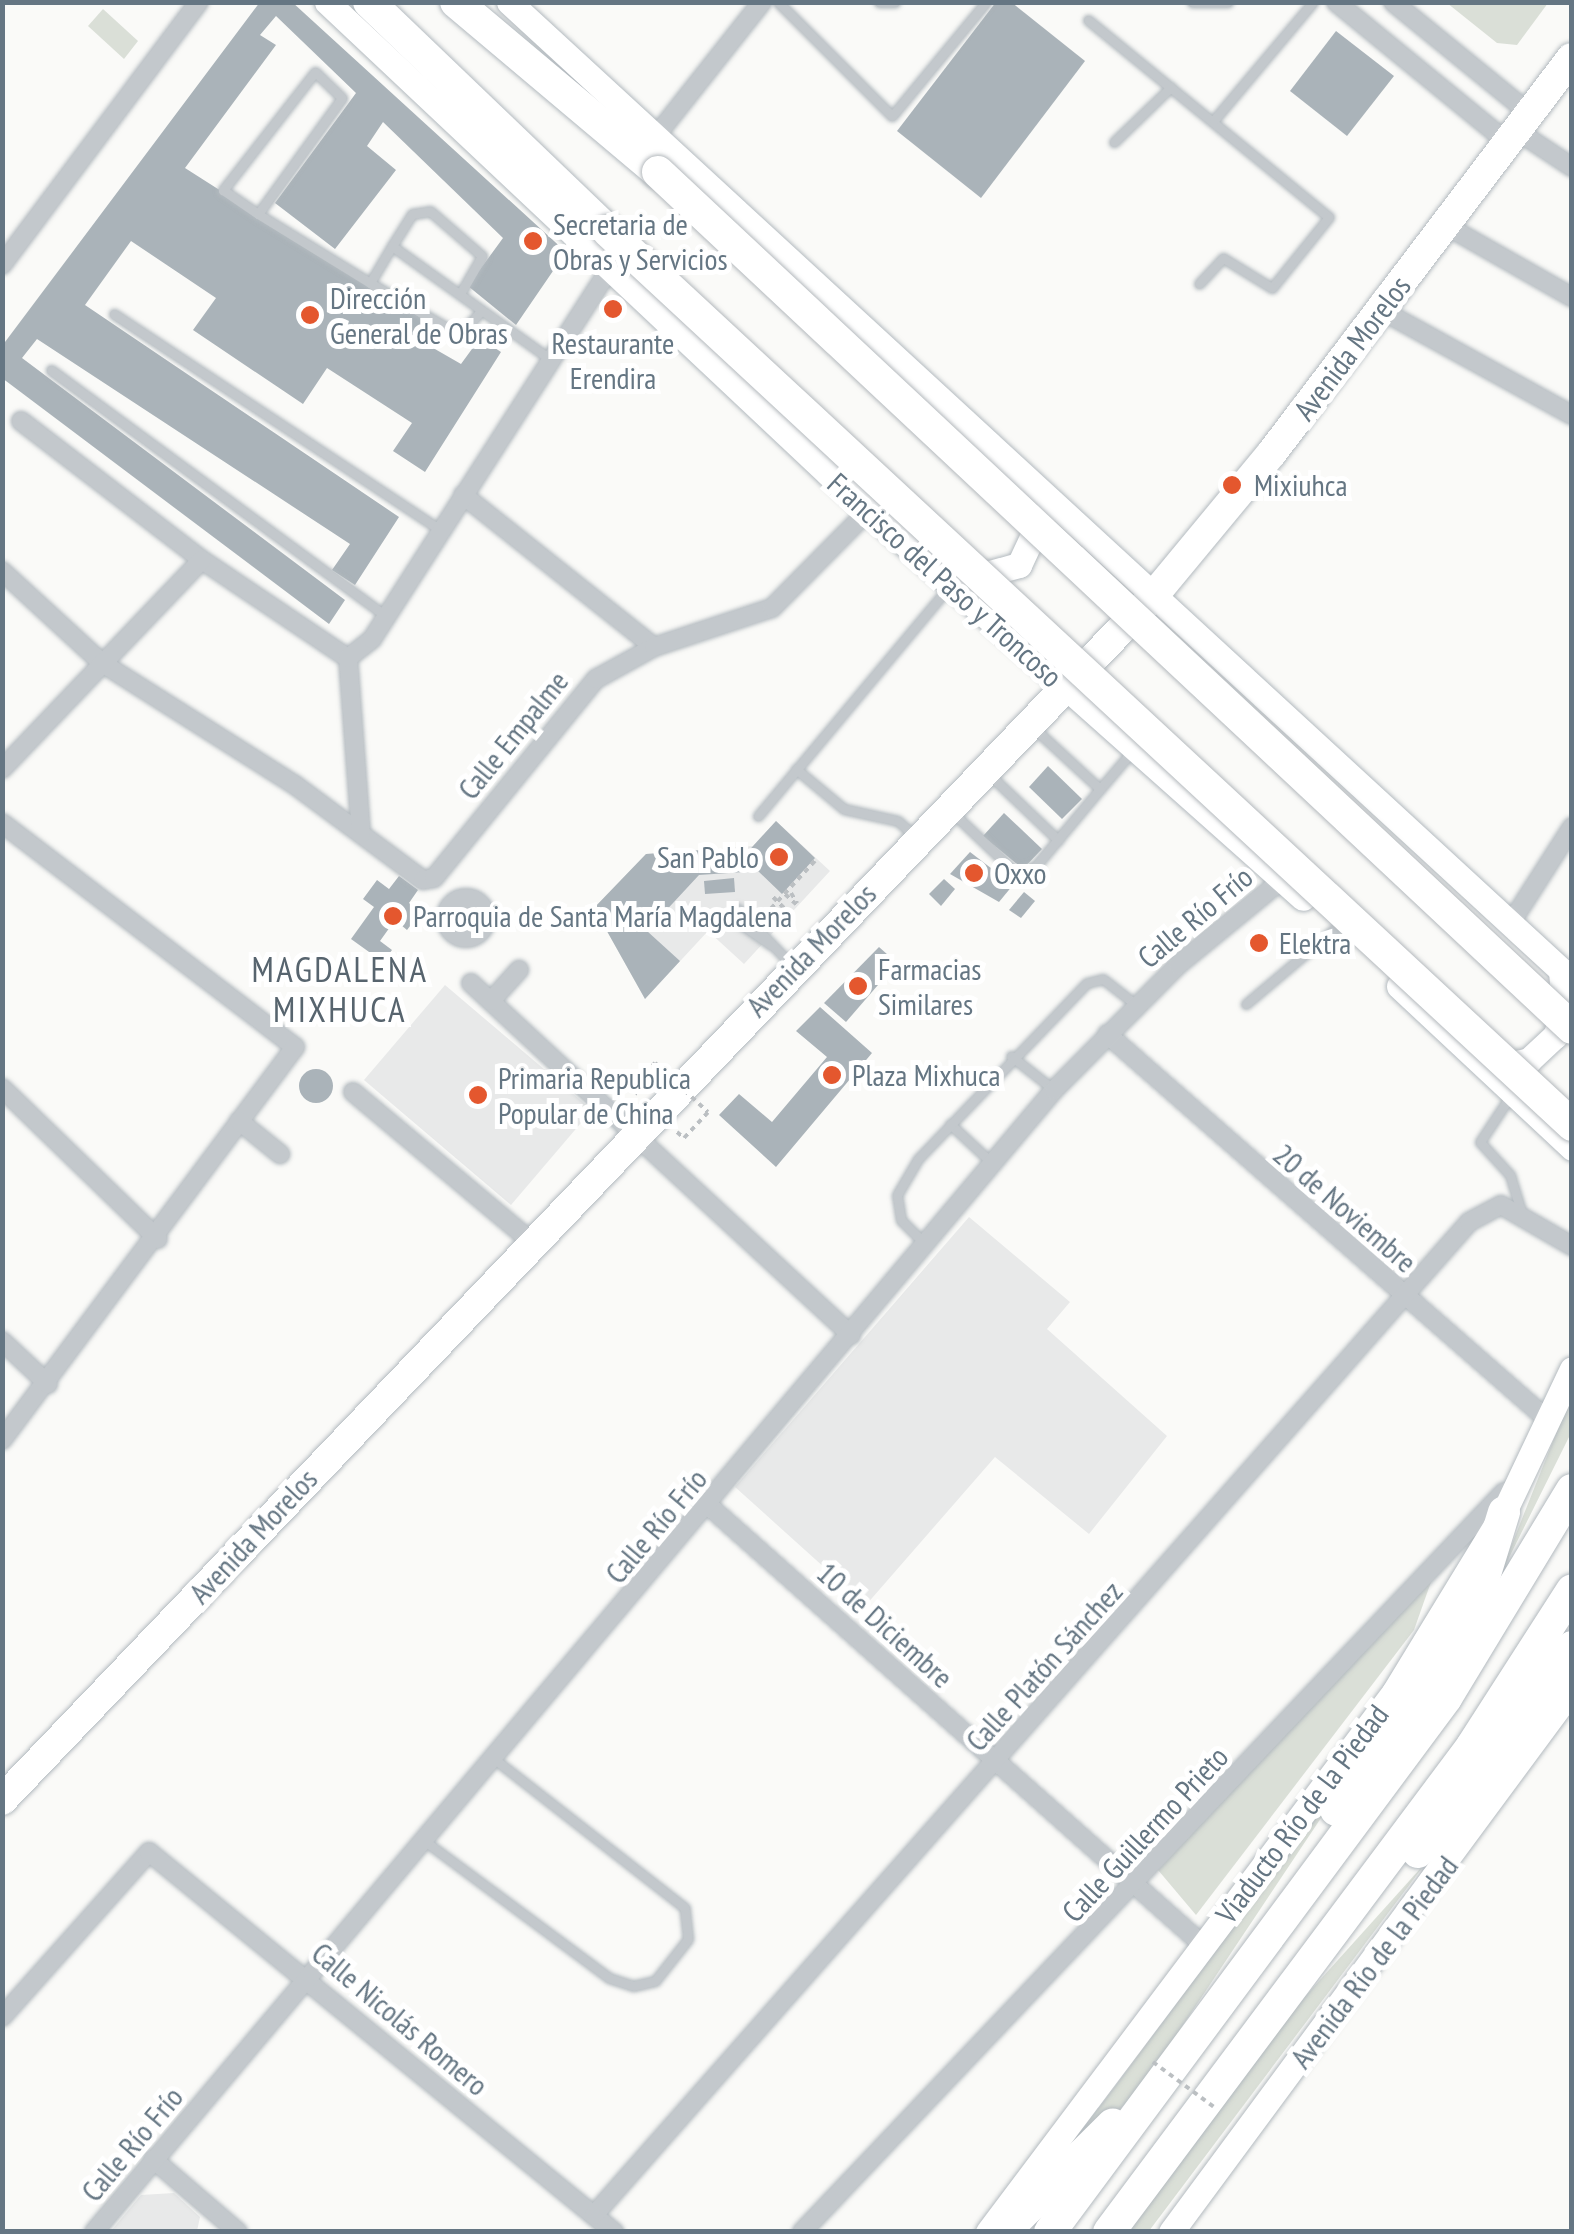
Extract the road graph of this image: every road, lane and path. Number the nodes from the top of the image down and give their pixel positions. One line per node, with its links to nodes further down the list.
1 (327, 2): 30 (main road, Francisco del Paso y Troncoso)
2 (370, 2): 98 (highway, Francisco del Paso y Troncoso, bridge)
3 (456, 2): 19 (highway)
4 (475, 2): 19 (highway)
5 (509, 2): 23 (main road)
6 (762, 2): 23 (street)
7 (778, 2): 10 (lane)
8 (879, 2): 9 (lane)
9 (895, 2)
10 (986, 2)
11 (1192, 2): 12 (lane)
12 (1228, 2)
13 (1313, 2): 21 (lane)
14 (1336, 2): 22 (street)
15 (1393, 2): 22 (street)
16 (196, 3): 29 (street)
17 (1088, 20): 20 (lane)
18 (1572, 58): 22 (main road, Avenida Morelos)
19 (531, 59): 87 (highway, bridge)
20 (1172, 86): 21 (lane); 24 (lane)
21 (1214, 120): 32 (lane)
22 (1518, 129): 25 (street); 27 (main road, Avenida Morelos)
23 (656, 136): 42 (main road)
24 (1114, 142)
25 (1572, 166)
26 (258, 214): 26 (lane); 31 (lane)
27 (1445, 226): 34 (street); 35 (main road, Avenida Morelos)
28 (392, 246): 31 (lane); 33 (lane); 33 (lane)
29 (2, 265)
30 (609, 270): 38 (street); 44 (main road, Francisco del Paso y Troncoso)
31 (370, 284): 36 (lane)
32 (1199, 284)
33 (462, 290): 36 (lane)
34 (1572, 297)
35 (1381, 310): 40 (street); 49 (main road, Avenida Morelos)
36 (481, 311): 38 (lane)
37 (114, 314): 45 (lane)
38 (550, 359): 43 (street)
39 (50, 370): 50 (lane)
40 (1572, 414)
41 (21, 420): 46 (street)
42 (1036, 489): 48 (main road); 49 (main road)
43 (464, 494): 45 (street); 51 (street)
44 (868, 510): 48 (main road, Francisco del Paso y Troncoso); 51 (street, Calle Empalme)
45 (440, 530): 50 (street)
46 (202, 560): 52 (street); 53 (street)
47 (2, 570): 53 (street)
48 (953, 583): 54 (main road, Francisco del Paso y Troncoso); 58 (lane)
49 (1155, 594): 54 (main road, Avenida Morelos); 78 (main road)
50 (386, 616): 52 (street)
51 (654, 646): 69 (street, Calle Empalme)
52 (348, 658): 65 (street)
53 (102, 662): 57 (street); 65 (street)
54 (1064, 688): 55 (main road, Avenida Morelos); 56 (main road, Francisco del Paso y Troncoso)
55 (1029, 724): 59 (main road, Avenida Morelos); 60 (lane)
56 (1134, 749): 60 (lane); 70 (main road, Francisco del Paso y Troncoso)
57 (2, 769)
58 (796, 769): 62 (lane); 66 (lane)
59 (985, 770): 61 (main road, Avenida Morelos); 67 (lane)
60 (1100, 789): 67 (lane)
61 (948, 808): 66 (main road, Avenida Morelos); 67 (lane)
62 (758, 816)
63 (2, 823): 96 (street)
64 (1572, 827): 78 (street)
65 (361, 834): 69 (street)
66 (918, 839): 80 (main road, Avenida Morelos)
67 (1058, 840)
68 (815, 861): 71 (path)
69 (434, 878): 73 (street)
70 (1283, 879): 79 (main road, Francisco del Paso y Troncoso); 85 (street, Calle Río Frío)
71 (788, 893): 72 (path); 74 (path)
72 (775, 899): 76 (path); 77 (path)
73 (458, 900): 73 (street)
74 (797, 905)
75 (735, 913): 80 (lane)
76 (790, 914)
77 (760, 920)
78 (1512, 921): 82 (main road)
79 (1336, 928): 86 (lane); 90 (main road, Francisco del Paso y Troncoso)
80 (794, 967): 99 (main road, Avenida Morelos)
81 (518, 970): 84 (street)
82 (1566, 975): 90 (main road)
83 (471, 983): 84 (street)
84 (491, 1000): 99 (street)
85 (1135, 1004): 88 (street, Calle Río Frío); 89 (lane)
86 (1246, 1004)
87 (1572, 1028)
88 (1107, 1034): 92 (street, Calle Río Frío); 109 (street, 20 de Noviembre)
89 (1011, 1056): 92 (lane); 97 (lane)
90 (1482, 1065): 94 (main road, Francisco del Paso y Troncoso)
91 (2, 1088): 105 (street)
92 (1054, 1090): 103 (street, Calle Río Frío)
93 (353, 1092): 106 (street)
94 (1513, 1092): 101 (main road, Francisco del Paso y Troncoso); 104 (lane)
95 (638, 1094): 100 (path, bridge)
96 (239, 1122): 102 (street); 105 (street)
97 (950, 1124): 103 (lane); 107 (lane)
98 (1572, 1125)
99 (633, 1136): 106 (main road, Avenida Morelos); 110 (street)
100 (684, 1138)
101 (1572, 1148)
102 (280, 1154)
103 (992, 1163): 107 (street, Calle Río Frío)
104 (1521, 1210): 108 (street); 109 (street, Calle Platón Sánchez)
105 (158, 1238): 113 (street)
106 (532, 1242): 125 (main road, Avenida Morelos)
107 (925, 1244): 110 (street, Calle Río Frío)
108 (1572, 1246)
109 (1407, 1299): 114 (street, 20 de Noviembre); 124 (street, Calle Platón Sánchez)
110 (852, 1335): 118 (street, Calle Río Frío)
111 (2, 1342): 113 (street)
112 (1572, 1369): 114 (main road, Viaducto Río de la Piedad)
113 (48, 1384): 115 (street)
114 (1548, 1421): 116 (main road, Viaducto Río de la Piedad)
115 (2, 1440)
116 (1524, 1470): 119 (main road, Viaducto Río de la Piedad); 127 (street, Calle Guillermo Prieto)
117 (1572, 1490): 131 (highway, Viaducto Río de la Piedad)
118 (709, 1506): 123 (street, Calle Río Frío); 124 (street, 10 de Diciembre)
119 (1504, 1512): 128 (main road, Viaducto Río de la Piedad); 131 (highway)
120 (1572, 1590): 129 (highway)
121 (1572, 1647): 129 (highway)
122 (1572, 1689): 145 (main road, Avenida Río de la Piedad)
123 (494, 1760): 126 (street, Calle Río Frío); 126 (lane)
124 (997, 1761): 127 (street, 10 de Diciembre); 136 (street, Calle Platón Sánchez)
125 (2, 1800)
126 (426, 1842): 130 (street, Calle Río Frío)
127 (1135, 1885): 128 (street, 10 de Diciembre); 140 (street, Calle Guillermo Prieto)
128 (1203, 1945): 141 (main road, Viaducto Río de la Piedad)
129 (1310, 1960): 144 (highway)
130 (310, 1979): 132 (street, Calle Nicolás Romero); 135 (street, Calle Río Frío); 136 (street, Calle Nicolás Romero)
131 (1233, 1983): 133 (highway, Viaducto Río de la Piedad)
132 (2, 2017)
133 (1156, 2074): 134 (path, bridge); 142 (highway); 143 (highway, Viaducto Río de la Piedad)
134 (1214, 2108)
135 (154, 2160): 137 (street); 138 (street, Calle Río Frío)
136 (594, 2215): 139 (street, Calle Nicolás Romero)
137 (232, 2229)
138 (94, 2232)
139 (614, 2232)
140 (802, 2232)
141 (988, 2232)
142 (1004, 2232)
143 (1050, 2232)
144 (1109, 2232)
145 (1172, 2232)

